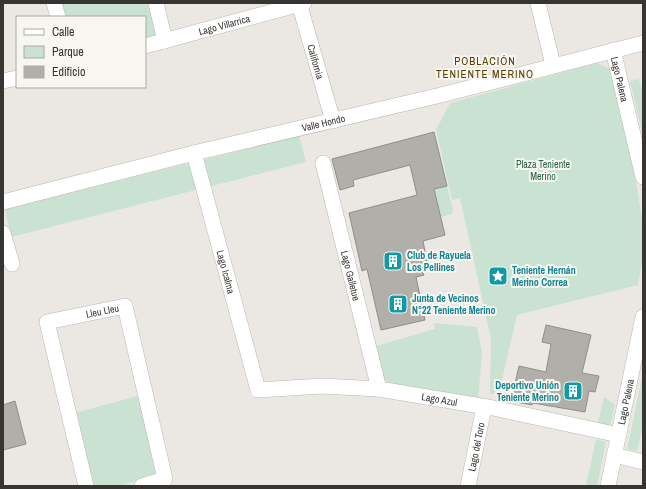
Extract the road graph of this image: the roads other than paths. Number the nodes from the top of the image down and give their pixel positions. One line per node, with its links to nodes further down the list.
1 (54, 3): 5 (street)
2 (156, 3): 6 (street)
3 (300, 3): 6 (street, Lago Villarrica); 13 (street, California)
4 (538, 3): 10 (street)
5 (58, 16)
6 (165, 41): 8 (street, Lago Villarrica)
7 (643, 43): 9 (street, Valle Hondo)
8 (146, 46)
9 (613, 50): 10 (street, Valle Hondo); 16 (street, Lago Palena)
10 (553, 65): 13 (street, Valle Hondo)
11 (16, 78): 12 (street)
12 (3, 81)
13 (333, 121): 14 (street, Valle Hondo)
14 (194, 153): 17 (street, Valle Hondo); 23 (street, Lago Icalma)
15 (323, 163): 22 (street, Lago Galletue)
16 (643, 177)
17 (3, 202)
18 (3, 233): 19 (street)
19 (12, 264)
20 (643, 317): 21 (street, Lago Palena)
21 (641, 336): 25 (street, Lago Palena)
22 (380, 389): 23 (street, Lago Azul); 24 (street, Lago Azul)
23 (258, 390)
24 (484, 407): 25 (street, Lago Azul); 30 (street, Lago del Toro)
25 (619, 435): 26 (street, Lago Palena)
26 (614, 455): 27 (street); 31 (street, Lago Palena)
27 (643, 462)
28 (86, 486): 29 (street, Lleu Lleu)
29 (142, 486)
30 (468, 486)
31 (608, 486)

